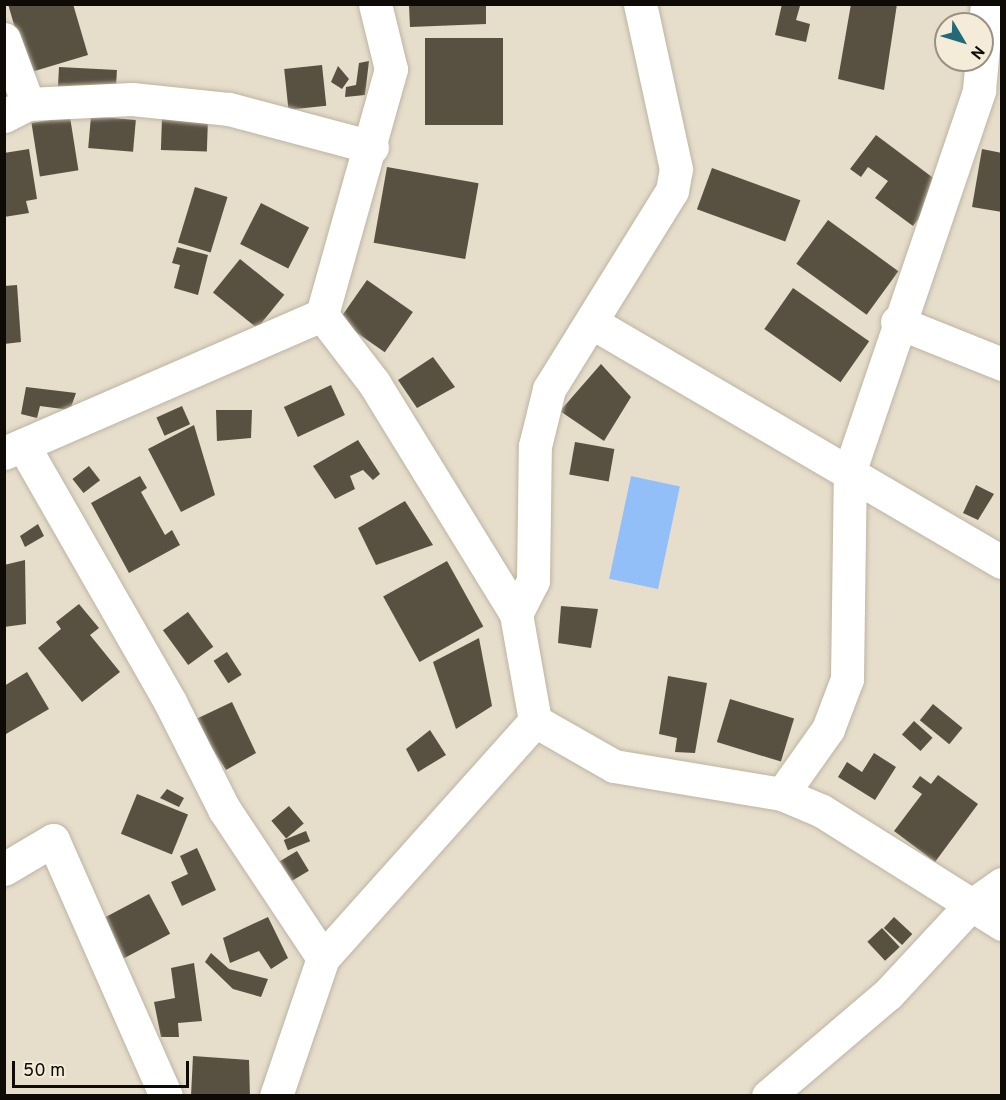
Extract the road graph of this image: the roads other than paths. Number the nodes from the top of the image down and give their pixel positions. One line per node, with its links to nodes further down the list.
1 (375, 4): 6 (street)
2 (640, 4): 8 (street)
3 (987, 4): 9 (street)
4 (4, 39): 5 (street)
5 (16, 110): 6 (street)
6 (372, 147): 7 (street)
7 (322, 315): 11 (street); 14 (street)
8 (591, 322): 12 (street); 14 (street)
9 (897, 322): 10 (street); 12 (street)
10 (1002, 364)
11 (14, 449): 21 (street)
12 (850, 470): 13 (street); 16 (street)
13 (1002, 562)
14 (516, 614): 15 (street)
15 (535, 721): 16 (street); 21 (street)
16 (782, 794): 19 (street)
17 (4, 868): 22 (street)
18 (1002, 884): 19 (street)
19 (968, 908): 20 (street); 24 (street)
20 (1002, 924)
21 (323, 958): 23 (street)
22 (166, 1095)
23 (276, 1095)
24 (768, 1095)

